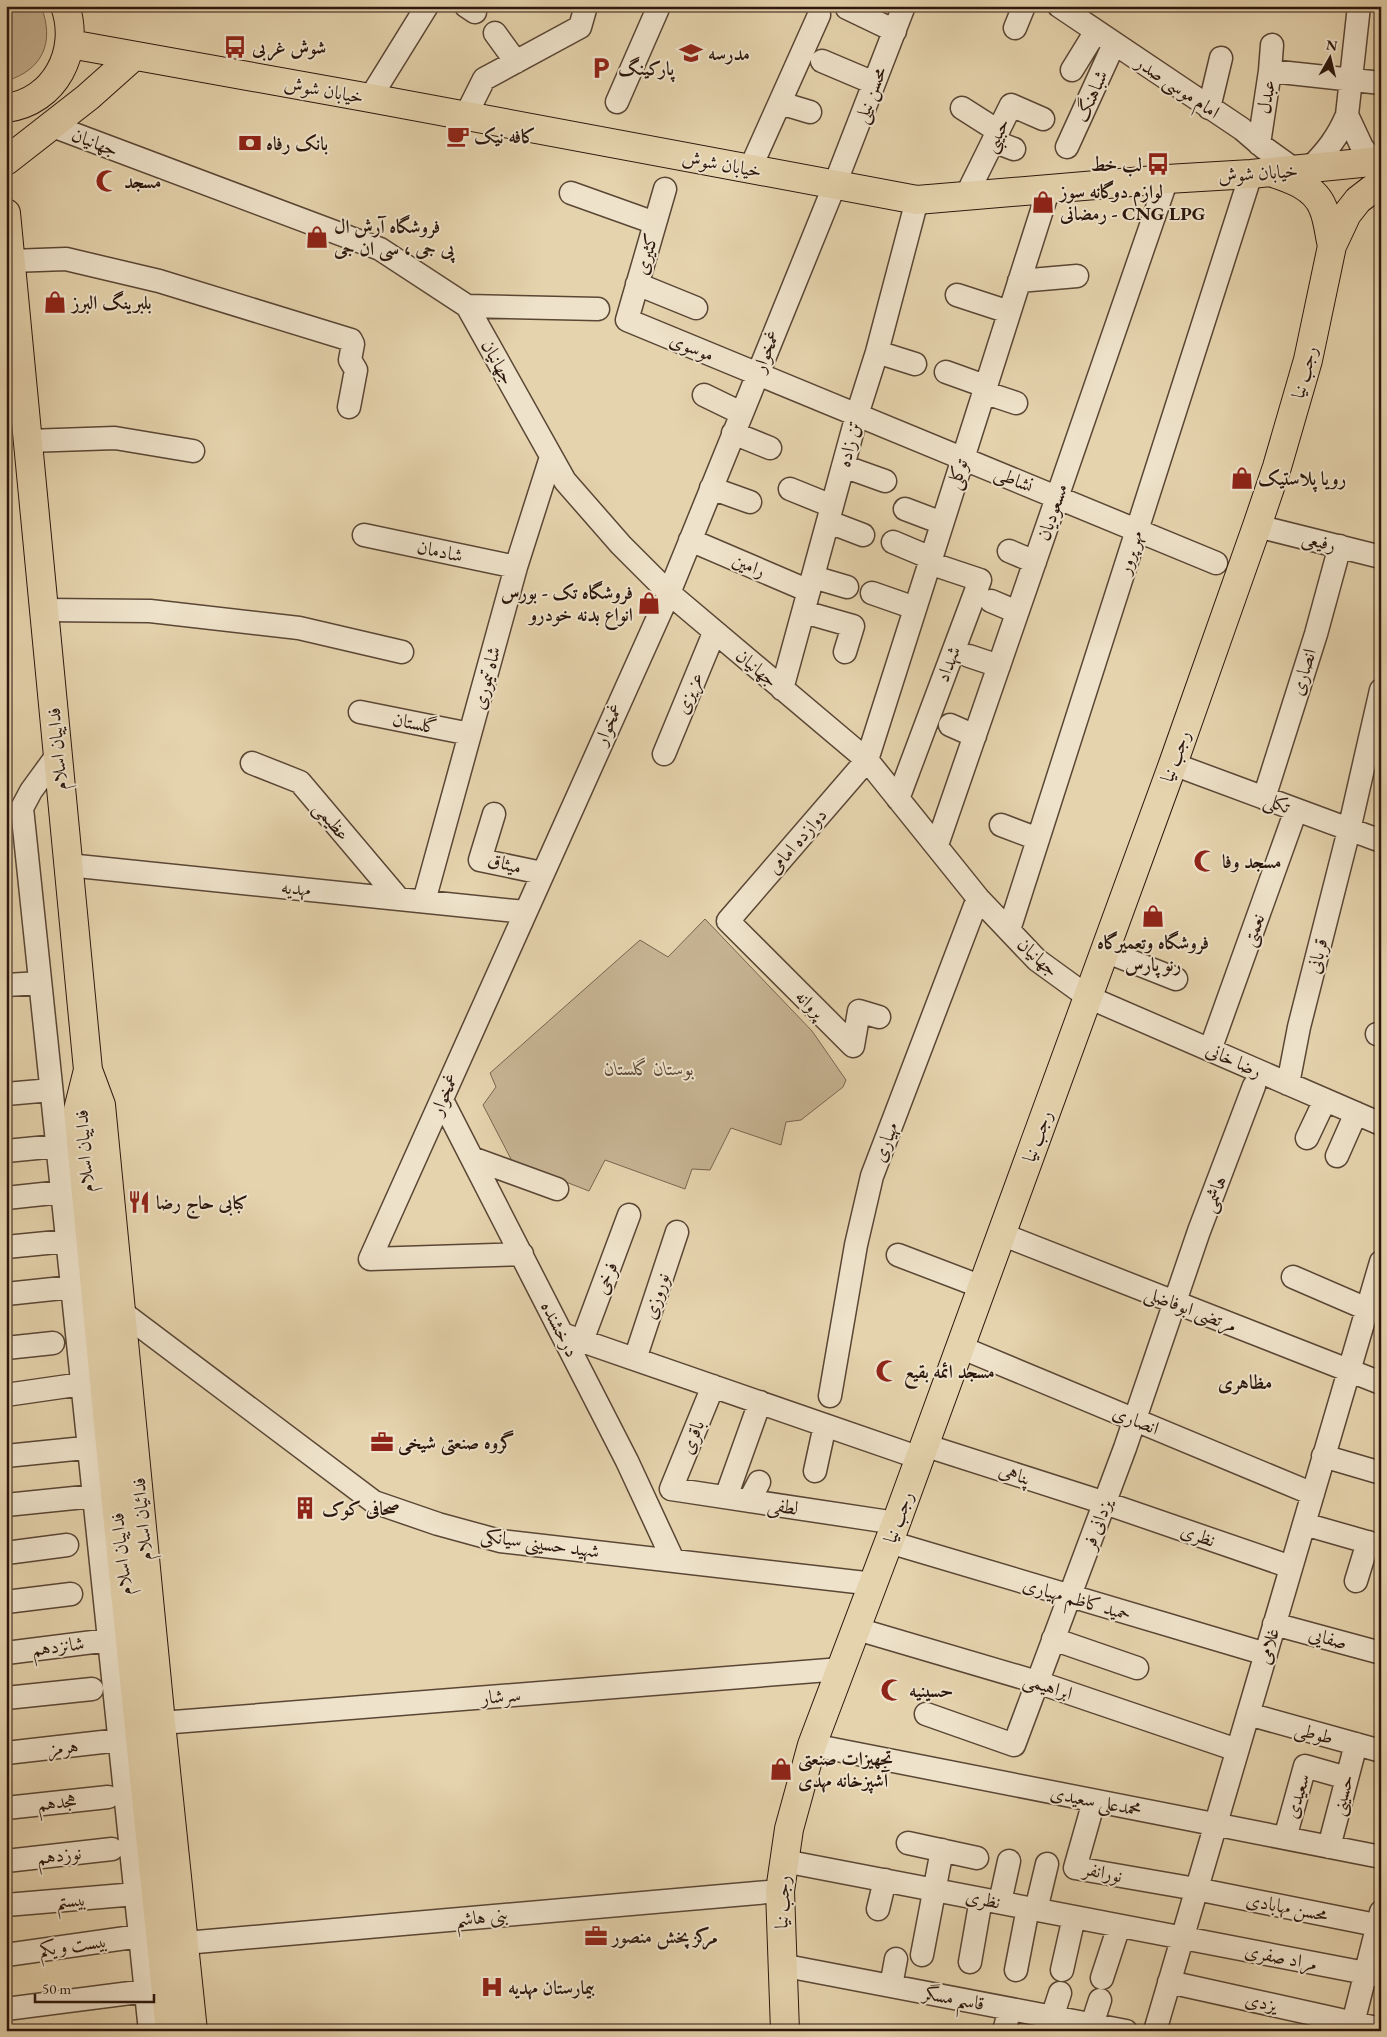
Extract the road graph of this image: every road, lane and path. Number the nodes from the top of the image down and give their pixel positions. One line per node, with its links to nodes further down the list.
1 (65, 6): 15 (main road)
2 (427, 6): 27 (street)
3 (586, 6): 21 (street)
4 (659, 6): 28 (street)
5 (904, 6): 12 (street, محسن نیلی)
6 (1024, 6): 11 (street)
7 (1059, 6): 13 (street, امام موسی صدر)
8 (1359, 6): 24 (street)
9 (847, 8): 12 (street)
10 (819, 15): 29 (street)
11 (1015, 28)
12 (894, 31): 26 (street, محسن نیلی)
13 (1096, 31): 16 (street, امام موسی صدر); 22 (street)
14 (495, 33): 21 (street)
15 (70, 44): 18 (main road, خیابان شوش); 30 (main road)
16 (1114, 44): 32 (street, امام موسی صدر); 40 (street, شباهنگ)
17 (1272, 45): 23 (street)
18 (134, 56): 27 (main road, خیابان شوش); 37 (main road)
19 (1221, 58): 32 (street)
20 (822, 60): 26 (street)
21 (516, 62): 35 (street)
22 (1072, 70)
23 (1270, 71): 24 (street, عبدل); 39 (street, عبدل)
24 (1351, 81): 25 (street); 34 (street)
25 (1381, 82)
26 (874, 83): 47 (street, محسن نیلی)
27 (370, 98): 35 (main road, خیابان شوش)
28 (617, 102)
29 (780, 103): 33 (street); 43 (street)
30 (6, 108)
31 (962, 108): 38 (street)
32 (1209, 108): 39 (street, امام موسی صدر)
33 (810, 112)
34 (1347, 116): 44 (street); 45 (street)
35 (465, 117): 43 (main road, خیابان شوش)
36 (1043, 120): 38 (street, حبیبی)
37 (50, 125): 42 (main road); 61 (street, جهانیان)
38 (996, 136): 41 (street); 51 (street, حبیبی)
39 (1259, 144): 44 (street, امام موسی صدر)
40 (1067, 147)
41 (1014, 149)
42 (6, 161)
43 (750, 169): 47 (main road, خیابان شوش)
44 (1282, 171): 45 (main road, خیابان شوش); 46 (main road, خیابان شوش); 55 (main road, رجب نیا); 91 (street, مهر پرور)
45 (1379, 172): 55 (main road, رجب نیا)
46 (1167, 179): 48 (main road, خیابان شوش); 85 (street, مسعودیان)
47 (835, 184): 52 (main road, خیابان شوش); 69 (street, غمخوار)
48 (1049, 188): 51 (main road, خیابان شوش); 58 (street, توکلی)
49 (665, 189): 54 (street, کثیری)
50 (571, 193): 54 (street)
51 (966, 196): 52 (main road, خیابان شوش)
52 (917, 200): 66 (street, تن زاده)
53 (6, 213): 56 (main road, فداییان اسلام)
54 (655, 222): 59 (street, کثیری)
55 (1332, 246): 90 (main road, رجب نیا)
56 (11, 262): 73 (street); 76 (main road, فداییان اسلام)
57 (1077, 276): 58 (street)
58 (1019, 281): 64 (street, توکلی)
59 (637, 284): 62 (street); 65 (street, کثیری)
60 (957, 295): 64 (street)
61 (467, 306): 63 (street); 79 (street, جهانیان)
62 (696, 308)
63 (598, 309)
64 (1009, 312): 70 (street, توکلی)
65 (627, 320): 69 (street, موسوی)
66 (877, 352): 67 (street); 74 (street, تن زاده)
67 (914, 364)
68 (946, 372): 70 (street)
69 (757, 374): 74 (street, نشاطی); 75 (street, غمخوار)
70 (984, 389): 72 (street); 80 (street, توکلی)
71 (704, 394): 75 (street)
72 (1016, 403)
73 (349, 407)
74 (857, 415): 80 (street, نشاطی); 81 (street, تن زاده)
75 (737, 423): 77 (street); 83 (street, غمخوار)
76 (28, 441): 78 (street); 109 (main road, فداییان اسلام)
77 (770, 448)
78 (193, 451)
79 (552, 456): 102 (street, شاه تیموری); 105 (street, جهانیان)
80 (962, 458): 85 (street, نشاطی); 89 (street, توکلی)
81 (843, 466): 82 (street); 88 (street, تن زاده)
82 (885, 481)
83 (711, 488): 86 (street); 94 (street, غمخوار)
84 (790, 489): 88 (street)
85 (1057, 497): 91 (street, نشاطی); 100 (street, مسعودیان)
86 (750, 502)
87 (904, 509): 89 (street)
88 (830, 514): 93 (street); 103 (street, تن زاده)
89 (942, 523): 99 (street, توکلی)
90 (1257, 526): 96 (street, رفیعی); 127 (main road, رجب نیا)
91 (1137, 530): 101 (street, نشاطی); 134 (street, مهر پرور)
92 (364, 535): 102 (street, شادمان)
93 (862, 535)
94 (690, 540): 103 (street, رامین); 105 (street, غمخوار)
95 (894, 542): 99 (street)
96 (1340, 546): 98 (street, رفیعی); 128 (street, انصاری)
97 (1009, 551): 100 (street)
98 (1381, 557)
99 (930, 560): 108 (street, توکلی); 129 (street, شهداد)
100 (1035, 562): 111 (street, مسعودیان)
101 (1216, 563)
102 (516, 567): 121 (street, شاه تیموری)
103 (811, 584): 104 (street, رامین); 110 (street, تن زاده)
104 (847, 587)
105 (668, 593): 112 (street, جهانیان); 138 (street, غمخوار)
106 (872, 593): 108 (street)
107 (991, 601): 111 (street)
108 (915, 608): 125 (street, توکلی)
109 (44, 610): 113 (street); 123 (main road, فداییان اسلام)
110 (804, 612): 114 (street); 117 (street, تن زاده)
111 (1018, 612): 116 (street, مسعودیان)
112 (714, 633): 117 (street, جهانیان); 124 (street, عزیزی)
113 (402, 652)
114 (845, 652)
115 (969, 656): 116 (street)
116 (999, 666): 122 (street, مسعودیان)
117 (782, 689): 125 (street, جهانیان)
118 (1381, 690): 133 (street, قربانی)
119 (360, 712): 121 (street, گلستان)
120 (950, 726): 122 (street)
121 (470, 734): 141 (street, شاه تیموری)
122 (975, 736): 136 (street, مسعودیان)
123 (58, 754): 137 (main road, فداییان اسلام); 147 (street)
124 (664, 754)
125 (866, 760): 129 (street, جهانیان); 143 (street, دوازده امامی)
126 (252, 763): 139 (street, عظیمی)
127 (1173, 764): 128 (street, تکلی); 145 (main road, رجب نیا)
128 (1264, 798): 130 (street, تکلی)
129 (898, 799): 136 (street, جهانیان)
130 (1296, 810): 133 (street, تکلی); 151 (street, نعمتی)
131 (494, 814): 138 (street, میثاق)
132 (1001, 824): 134 (street)
133 (1349, 830): 135 (street, تکلی); 153 (street, قربانی)
134 (1038, 839): 144 (street, مهر پرور)
135 (1381, 841)
136 (937, 845): 140 (street, جهانیان)
137 (68, 865): 139 (street, مهدیه); 152 (main road, فداییان اسلام)
138 (542, 873): 142 (street, غمخوار)
139 (398, 898): 141 (street, مهدیه)
140 (978, 898): 144 (street, جهانیان); 194 (street, مهیاری)
141 (424, 900): 142 (street, مهدیه)
142 (525, 912): 157 (street, غمخوار)
143 (728, 921): 150 (street, پروانه)
144 (1009, 930): 149 (street, جهانیان)
145 (1105, 950): 146 (street); 149 (main road, رجب نیا)
146 (1176, 980)
147 (40, 983): 148 (street); 155 (street)
148 (6, 985)
149 (1088, 997): 151 (street, رضا خانی); 171 (main road, رجب نیا)
150 (878, 1017)
151 (1210, 1050): 153 (street, رضا خانی)
152 (88, 1070): 183 (main road, فدائیان اسلام); 198 (main road, فداییان اسلام)
153 (1288, 1084): 158 (street, رضا خانی)
154 (1254, 1086): 181 (street, هاشمی)
155 (51, 1090): 156 (street); 162 (street)
156 (6, 1094)
157 (442, 1100): 165 (street, درخشنده); 174 (street, غمخوار)
158 (1325, 1100): 159 (street, رضا خانی); 161 (street)
159 (1356, 1113): 160 (street, رضا خانی); 164 (street)
160 (1381, 1124)
161 (1307, 1138)
162 (57, 1146): 163 (street); 167 (street)
163 (6, 1151)
164 (1337, 1156)
165 (472, 1158): 166 (street); 174 (street, درخشنده)
166 (557, 1189)
167 (62, 1192): 168 (street); 172 (street)
168 (6, 1198)
169 (630, 1215): 184 (street, فرخی)
170 (677, 1232): 188 (street, نوروزی)
171 (1001, 1234): 179 (main road, رجب نیا); 181 (street, مرتضی ابوفاضلی)
172 (67, 1240): 173 (street); 178 (street)
173 (6, 1247)
174 (522, 1254): 184 (street, درخشنده)
175 (898, 1256): 179 (street)
176 (1381, 1262): 182 (street, غلامی)
177 (1293, 1277): 182 (street)
178 (72, 1287): 180 (street); 191 (street)
179 (982, 1287): 187 (main road, رجب نیا)
180 (6, 1294)
181 (1176, 1303): 189 (street, مرتضی ابوفاضلی); 196 (street, یزدانی فر)
182 (1367, 1310): 189 (street, غلامی)
183 (123, 1314): 215 (street, شهید حسینی سیانکی); 236 (main road, فدائیان اسلام)
184 (572, 1337): 188 (street); 215 (street, درخشنده)
185 (53, 1343): 186 (street)
186 (6, 1348)
187 (960, 1348): 196 (street, انصاری); 199 (main road, رجب نیا)
188 (635, 1360): 192 (street)
189 (1349, 1370): 190 (street, مرتضی ابوفاضلی); 201 (street, غلامی)
190 (1381, 1383)
191 (82, 1384): 193 (street); 198 (street)
192 (713, 1386): 195 (street); 204 (street, باقری)
193 (6, 1395)
194 (830, 1396)
195 (760, 1402): 197 (street); 207 (street)
196 (1135, 1420): 205 (street, انصاری); 208 (street, یزدانی فر)
197 (825, 1425): 199 (street); 202 (street)
198 (99, 1446): 200 (street); 206 (street); 295 (main road, فداییان اسلام)
199 (922, 1451): 208 (street, پناهی); 211 (main road, رجب نیا)
200 (6, 1456)
201 (1324, 1456): 203 (street); 205 (street, غلامی)
202 (815, 1470)
203 (1381, 1473)
204 (671, 1489): 207 (street, لطفی)
205 (1313, 1494): 210 (street, غلامی)
206 (94, 1496): 209 (street); 225 (street)
207 (726, 1498): 211 (street, لطفی)
208 (1105, 1503): 216 (street, نظری); 220 (street, یزدانی فر)
209 (6, 1505)
210 (1304, 1524): 212 (street); 216 (street, غلامی)
211 (893, 1532): 218 (main road, رجب نیا); 220 (street, حمید کاظم مهیاری)
212 (1374, 1544): 217 (street)
213 (67, 1545): 214 (street)
214 (6, 1553)
215 (673, 1560): 218 (street, شهید حسینی سیانکی)
216 (1291, 1567): 222 (street, غلامی)
217 (1356, 1581)
218 (874, 1584): 223 (main road, رجب نیا)
219 (71, 1594): 221 (street)
220 (1068, 1597): 224 (street, یزدانی فر); 228 (street, حمید کاظم مهیاری)
221 (6, 1602)
222 (1274, 1624): 227 (street, صفایی); 228 (street, غلامی)
223 (857, 1628): 230 (main road, رجب نیا); 231 (street, ابراهیمی)
224 (1053, 1639): 229 (street); 231 (street, یزدانی فر)
225 (109, 1640): 226 (street, شانزدهم); 237 (street)
226 (6, 1652)
227 (1381, 1653)
228 (1266, 1654): 235 (street, غلامی)
229 (1137, 1668)
230 (841, 1669): 236 (street, سرشار); 239 (main road, رجب نیا)
231 (1037, 1682): 234 (street, یزدانی فر); 240 (street, ابراهیمی)
232 (92, 1689): 233 (street)
233 (6, 1698)
234 (926, 1714)
235 (1248, 1714): 238 (street, طوطی); 240 (street, غلامی)
236 (161, 1723): 273 (main road, فدائیان اسلام)
237 (120, 1740): 242 (street, هرمز); 263 (street)
238 (1356, 1744): 241 (street, طوطی); 243 (street, حسینی)
239 (812, 1745): 245 (street, محمدعلی سعیدی); 256 (main road, رجب نیا)
240 (1237, 1750): 247 (street, غلامی)
241 (1381, 1751)
242 (6, 1753)
243 (1347, 1778): 248 (street, سعیدی); 250 (street, حسینی)
244 (108, 1797): 246 (street, هجدهم)
245 (1094, 1801): 247 (street, محمدعلی سعیدی); 260 (street, نورانفر)
246 (6, 1808)
247 (1216, 1824): 248 (street, محمدعلی سعیدی); 260 (street, غلامی)
248 (1285, 1838): 250 (street, محمدعلی سعیدی)
249 (908, 1843): 252 (street)
250 (1328, 1846): 253 (street, محمدعلی سعیدی)
251 (112, 1849): 255 (street, نوزدهم)
252 (942, 1850): 254 (street); 261 (street)
253 (1381, 1857)
254 (977, 1858)
255 (6, 1861)
256 (784, 1861): 259 (street, نظری); 262 (main road, رجب نیا)
257 (1009, 1861): 264 (street)
258 (1047, 1864): 267 (street)
259 (885, 1880): 261 (street, نظری); 266 (street)
260 (1196, 1889): 269 (street, محسن مهابادی); 272 (street, غلامی)
261 (934, 1890): 264 (street, نظری); 274 (street)
262 (780, 1891): 273 (street, بنی هاشم); 278 (main road, رجب نیا)
263 (136, 1894): 265 (street, بیستم); 271 (street)
264 (990, 1901): 267 (street, نظری); 277 (street)
265 (6, 1906)
266 (878, 1909)
267 (1032, 1909): 268 (street, نظری); 279 (street)
268 (1074, 1917): 270 (street, نظری); 280 (street)
269 (1380, 1921): 281 (street)
270 (1119, 1926): 272 (street, نظری); 282 (street)
271 (140, 1936): 275 (street, بیست و یکم); 285 (street)
272 (1182, 1938): 281 (street, مراد صفری); 283 (street, غلامی)
273 (185, 1942): 296 (main road, فدائیان اسلام)
274 (922, 1954)
275 (6, 1955)
276 (896, 1959): 284 (street)
277 (970, 1962)
278 (782, 1965): 284 (street, قاسم مسگر); 297 (main road, رجب نیا)
279 (1016, 1970)
280 (1062, 1970)
281 (1373, 1974): 291 (street)
282 (1102, 1978)
283 (1169, 1982): 291 (street, یزدی); 300 (street, غلامی)
284 (891, 1986): 289 (street, قاسم مسگر)
285 (146, 1991): 288 (street); 294 (street)
286 (1060, 1993): 290 (street)
287 (1100, 2000): 292 (street)
288 (6, 2009)
289 (1010, 2009): 290 (street, قاسم مسگر); 298 (street)
290 (1050, 2024): 292 (street, قاسم مسگر)
291 (1352, 2027): 293 (street, یزدی)
292 (1091, 2028): 299 (street, قاسم مسگر)
293 (1381, 2029)
294 (150, 2031)
295 (170, 2031)
296 (193, 2031)
297 (785, 2031)
298 (1004, 2031)
299 (1126, 2031)
300 (1155, 2031)

